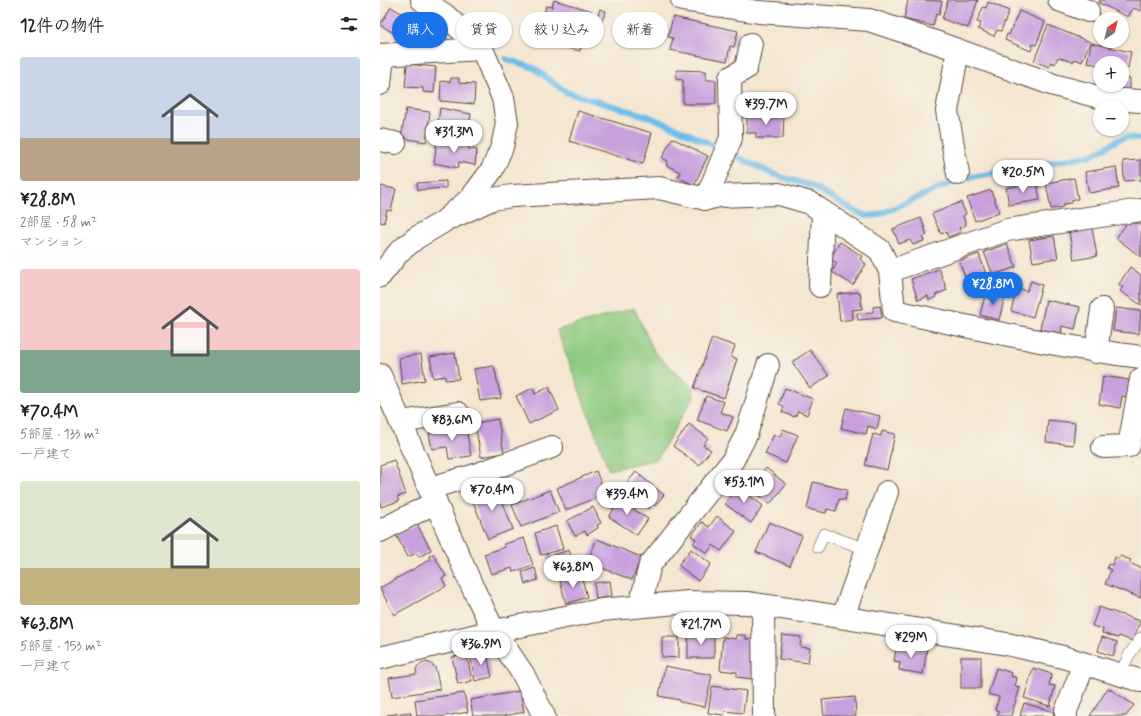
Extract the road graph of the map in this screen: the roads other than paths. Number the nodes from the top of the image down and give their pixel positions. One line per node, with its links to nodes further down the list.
1 (422, 0): 6 (street)
2 (682, 0): 7 (street)
3 (1059, 0): 4 (street)
4 (1088, 11)
5 (751, 44): 12 (street)
6 (482, 49): 8 (street); 15 (street)
7 (958, 50): 10 (street); 11 (street)
8 (382, 56): 9 (street)
9 (380, 84)
10 (1141, 101)
11 (958, 174)
12 (706, 199): 14 (street); 15 (street)
13 (1141, 210): 16 (street)
14 (823, 212): 16 (street); 18 (street)
15 (443, 222): 17 (street)
16 (890, 271): 20 (street)
17 (380, 276)
18 (820, 286)
19 (1102, 309): 20 (street)
20 (1096, 352): 21 (street)
21 (1141, 357)
22 (768, 365): 34 (street)
23 (380, 375): 26 (street)
24 (1141, 379): 28 (street)
25 (458, 413): 26 (street)
26 (400, 422): 30 (street)
27 (552, 447): 30 (street)
28 (1103, 447)
29 (887, 492): 33 (street)
30 (433, 495): 31 (street); 37 (street)
31 (380, 531)
32 (818, 548): 33 (lane)
33 (866, 550): 36 (street)
34 (640, 606): 35 (street); 37 (street)
35 (764, 606): 36 (street); 44 (street)
36 (843, 617): 40 (street)
37 (494, 631): 39 (street); 43 (street)
38 (1141, 638): 41 (lane)
39 (380, 658)
40 (1084, 664): 41 (street); 45 (street)
41 (1120, 674): 42 (street)
42 (1141, 682)
43 (544, 716)
44 (764, 716)
45 (1066, 716)

